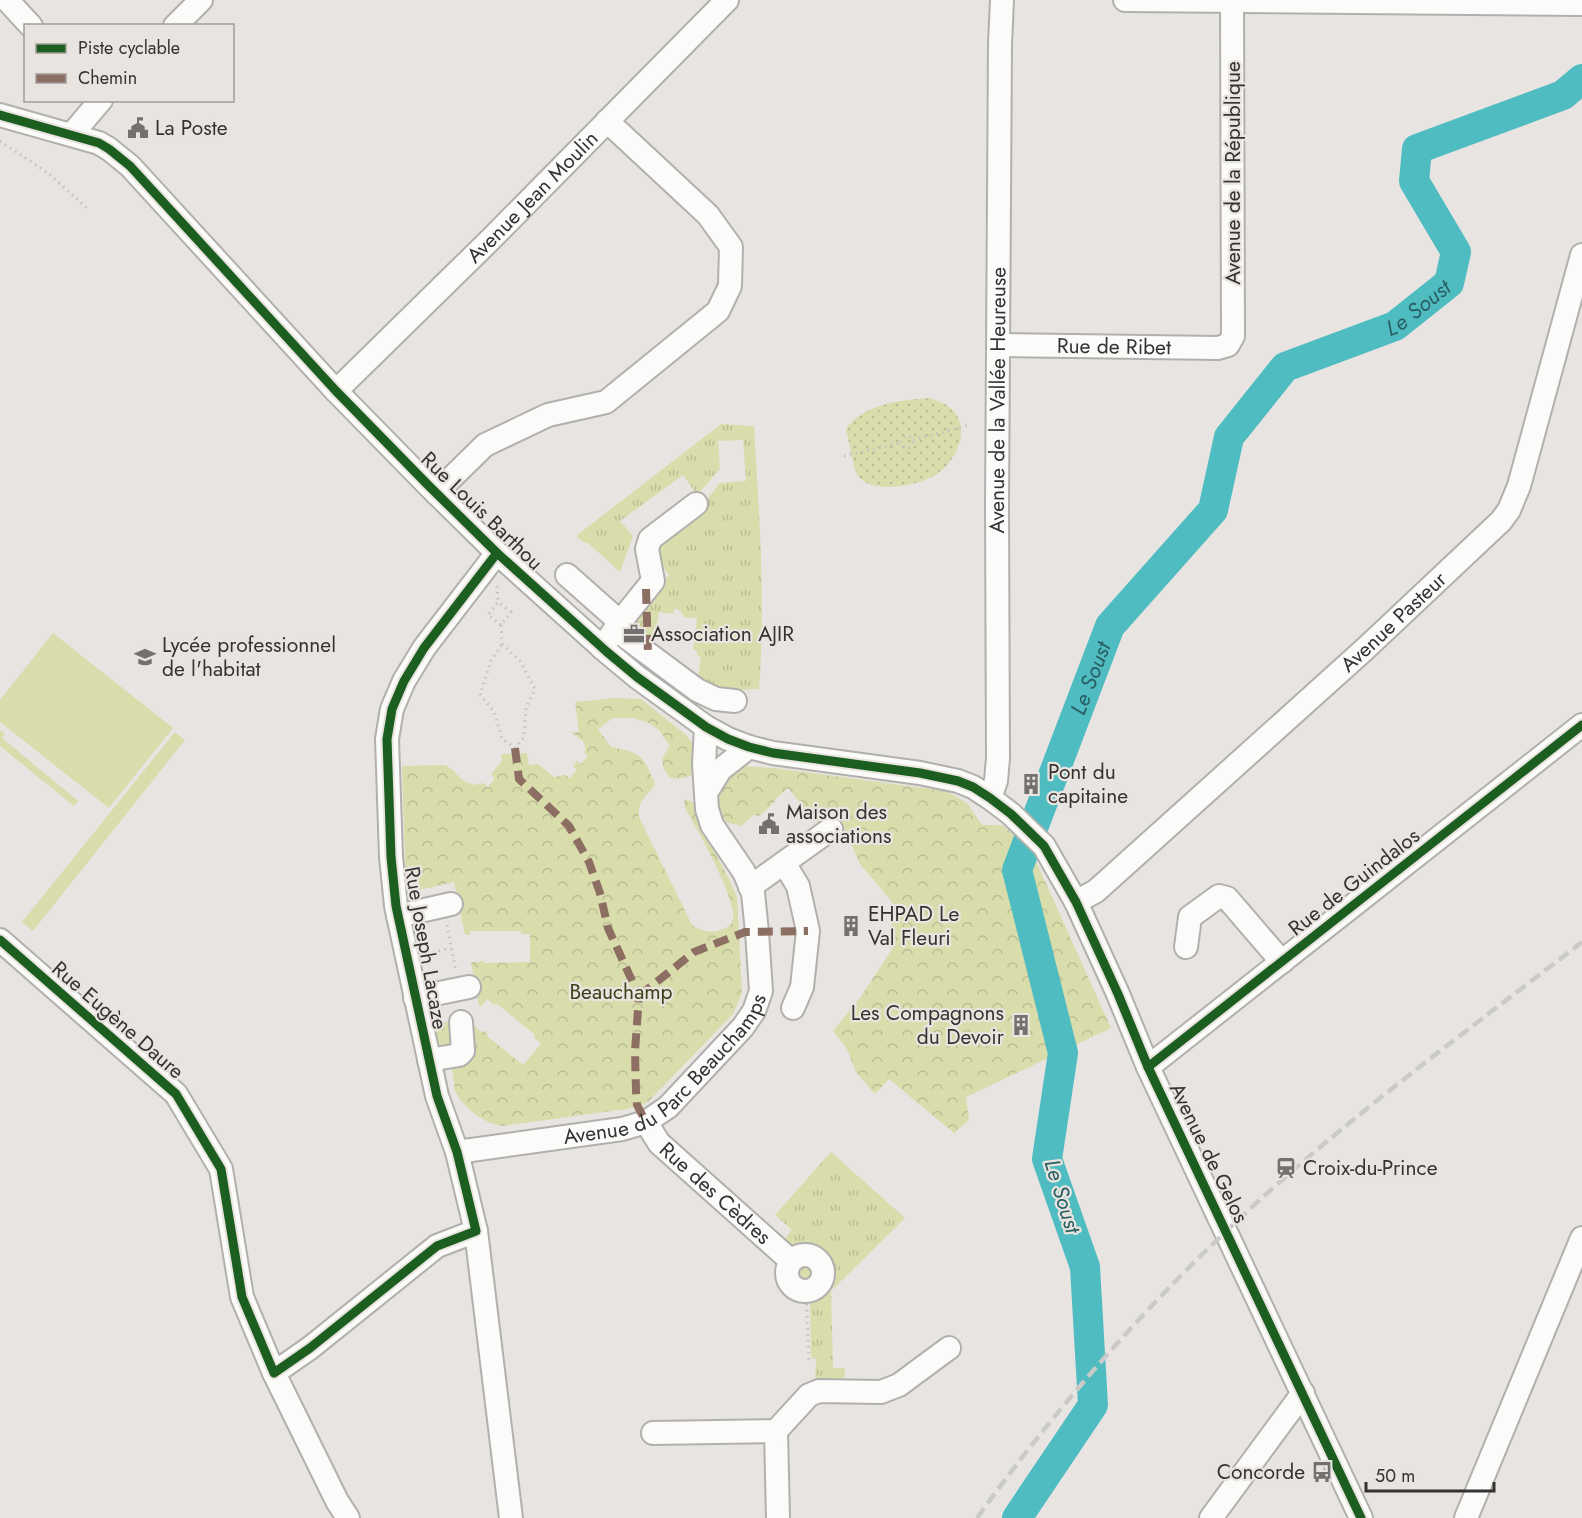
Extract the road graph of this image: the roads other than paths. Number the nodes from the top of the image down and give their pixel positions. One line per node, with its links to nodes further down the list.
1 (7, 0): 9 (street)
2 (201, 0): 10 (street)
3 (727, 0): 14 (street, Avenue Jean Moulin)
4 (1002, 0): 18 (street, Avenue de la Vallée Heureuse)
5 (1125, 0): 6 (street)
6 (1232, 1): 7 (street); 19 (street, Avenue de la République)
7 (1429, 2): 8 (street)
8 (1582, 4)
9 (30, 24)
10 (177, 24)
11 (99, 102): 15 (street)
12 (101, 102): 16 (street)
13 (0, 115): 15 (street, Rue Louis Barthou)
14 (607, 121): 20 (street, Avenue Jean Moulin); 21 (street)
15 (72, 134): 16 (street, Rue Louis Barthou)
16 (99, 143): 20 (street, Rue Louis Barthou)
17 (1582, 255): 36 (street, Avenue Pasteur)
18 (998, 345): 19 (street, Rue de Ribet); 31 (street, Avenue de la Vallée Heureuse)
19 (1228, 345)
20 (336, 391): 21 (street, Rue Louis Barthou)
21 (436, 493): 23 (street, Rue Louis Barthou)
22 (696, 504): 25 (street)
23 (497, 553): 25 (street, Rue Louis Barthou); 38 (street, Rue Joseph Lacaze)
24 (567, 575): 25 (street)
25 (613, 633): 26 (street); 28 (street, Rue Louis Barthou)
26 (735, 701)
27 (1582, 725): 41 (street, Rue de Guindalos)
28 (706, 727): 29 (street, Rue Louis Barthou); 30 (street, Avenue du Parc Beauchamps)
29 (749, 747): 30 (street); 31 (street, Rue Louis Barthou)
30 (706, 792): 35 (street, Avenue du Parc Beauchamps)
31 (990, 798): 32 (street, Rue Louis Barthou)
32 (1011, 814): 36 (street, Avenue de Gelos)
33 (831, 829): 34 (street)
34 (784, 862): 35 (street); 44 (street)
35 (750, 887): 48 (street, Avenue du Parc Beauchamps)
36 (1076, 902): 47 (street, Avenue de Gelos)
37 (447, 905): 38 (street)
38 (398, 916): 43 (street, Rue Joseph Lacaze)
39 (0, 940): 54 (street, Rue Eugène Daure)
40 (1186, 947): 41 (street)
41 (1282, 962): 47 (street, Rue de Guindalos)
42 (464, 988): 43 (street)
43 (415, 998): 46 (street, Rue Joseph Lacaze)
44 (793, 1008)
45 (461, 1022): 46 (street)
46 (429, 1060): 49 (street, Rue Joseph Lacaze)
47 (1148, 1067): 55 (street, Avenue de Gelos)
48 (646, 1122): 49 (street, Avenue du Parc Beauchamps); 52 (street, Rue des Cèdres)
49 (457, 1152): 50 (street, Rue Joseph Lacaze)
50 (476, 1231): 54 (street); 59 (street, Rue Joseph Lacaze)
51 (1582, 1238): 63 (street)
52 (790, 1260): 52 (street, Rue des Cèdres)
53 (949, 1348): 56 (street)
54 (274, 1373): 58 (street, Rue Eugène Daure)
55 (1303, 1393): 61 (street); 62 (street, Avenue de Gelos)
56 (776, 1431): 57 (street); 60 (street)
57 (652, 1433)
58 (348, 1518)
59 (511, 1518)
60 (778, 1518)
61 (1212, 1518)
62 (1361, 1518)
63 (1466, 1518)

